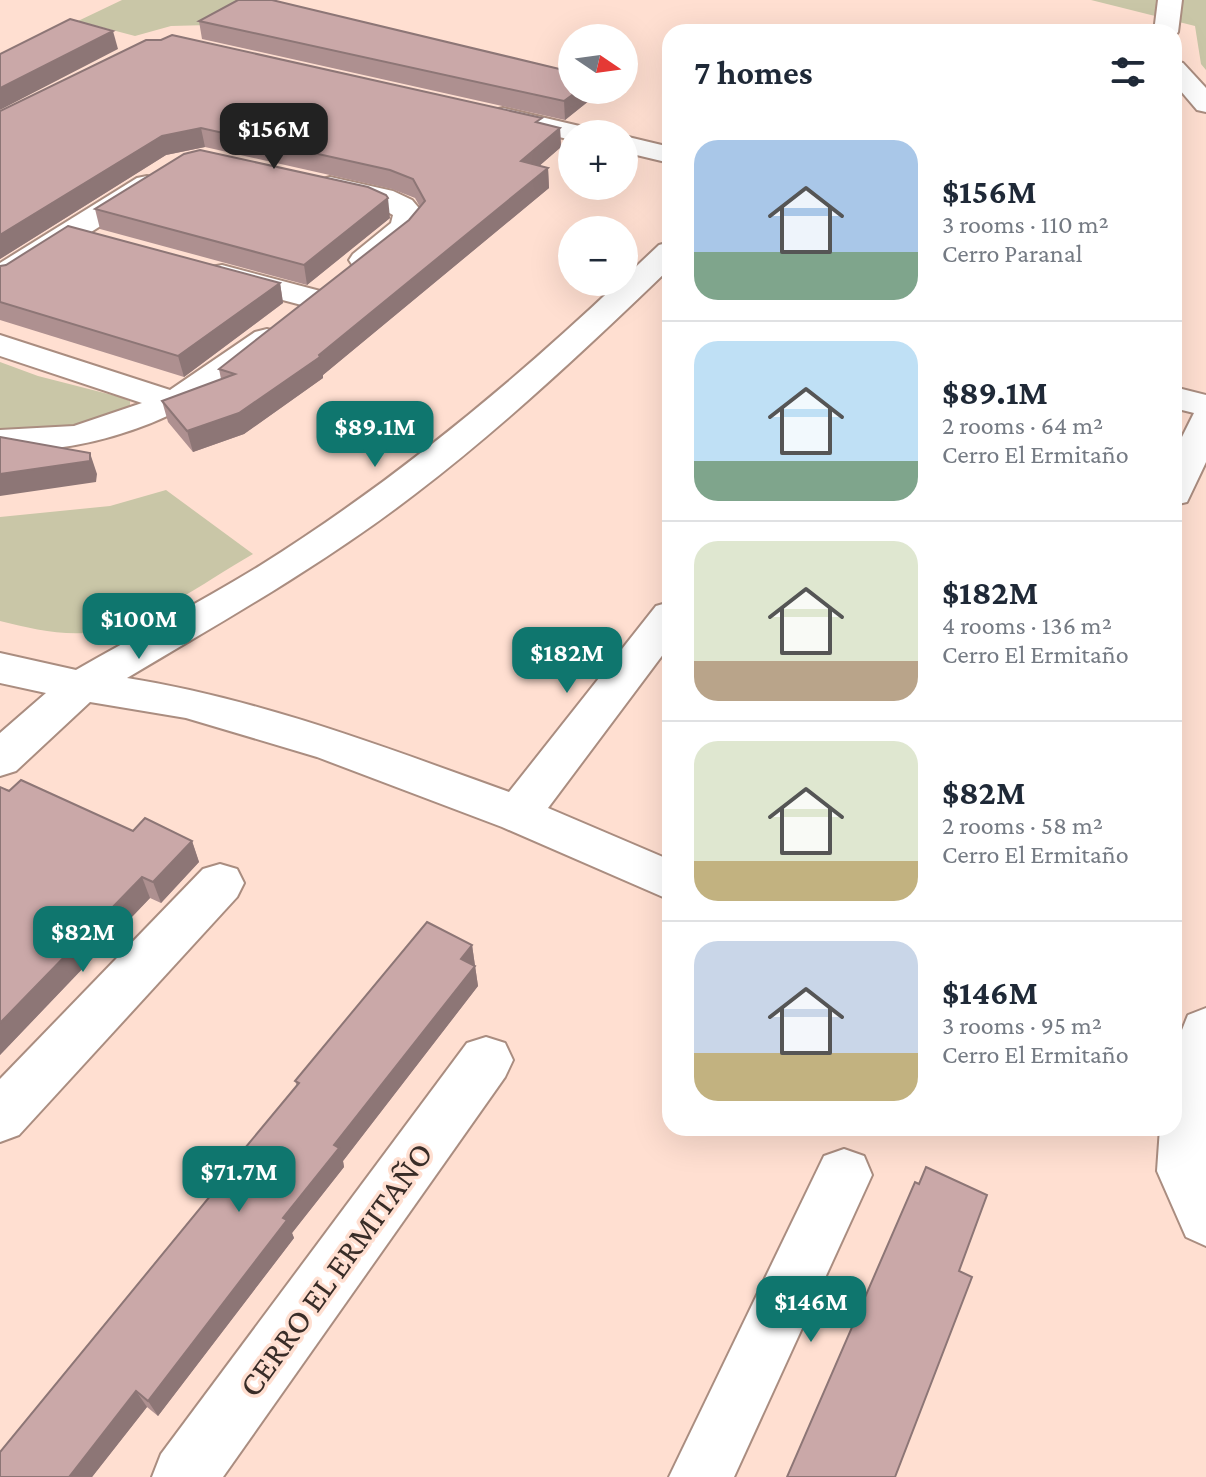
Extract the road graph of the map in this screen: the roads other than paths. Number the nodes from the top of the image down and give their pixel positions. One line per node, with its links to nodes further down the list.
1 (1170, 0): 2 (street)
2 (1167, 24)
3 (1182, 77): 4 (street)
4 (1206, 104)
5 (472, 109): 6 (street)
6 (558, 129)
7 (638, 147): 8 (street)
8 (662, 153)
9 (172, 169): 11 (street)
10 (309, 181): 16 (street)
11 (69, 233): 12 (street); 15 (street)
12 (100, 242)
13 (662, 259): 26 (street)
14 (191, 266): 16 (street)
15 (0, 276)
16 (313, 299): 19 (street)
17 (0, 345): 19 (street)
18 (1182, 399): 20 (street)
19 (173, 402): 22 (street)
20 (1206, 406)
21 (1206, 421): 23 (street)
22 (0, 441)
23 (1182, 476)
24 (662, 627): 28 (street)
25 (0, 668): 26 (street)
26 (81, 686): 27 (street); 28 (street)
27 (0, 759)
28 (518, 814): 29 (street)
29 (662, 877)
30 (220, 883): 33 (street)
31 (1206, 1031): 35 (street)
32 (486, 1060): 36 (street, CERRO EL ERMITAÑO)
33 (0, 1117)
34 (844, 1175): 37 (street)
35 (1206, 1218)
36 (184, 1477)
37 (701, 1477)

